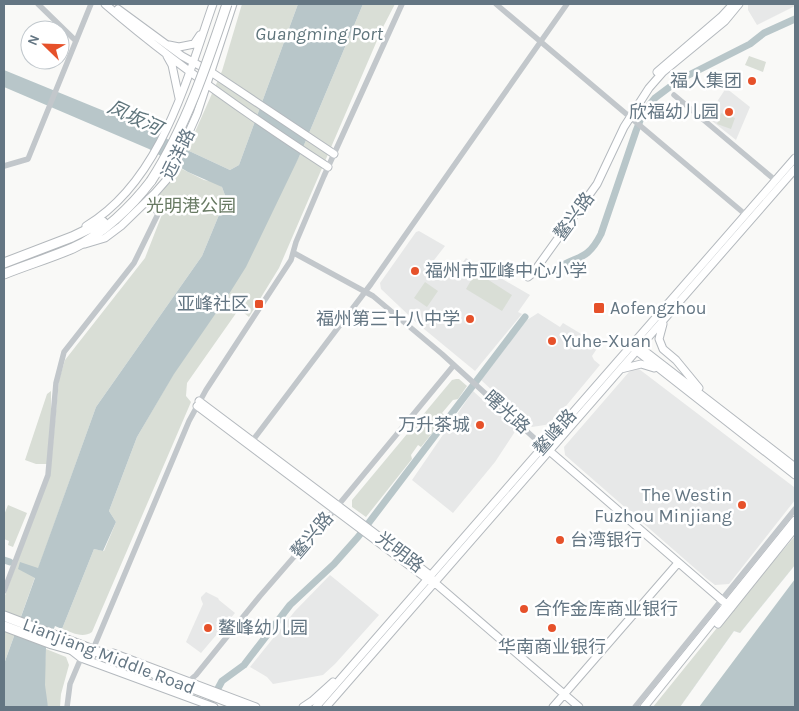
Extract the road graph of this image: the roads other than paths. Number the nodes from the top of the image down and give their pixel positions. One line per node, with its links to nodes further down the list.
1 (38, 4): 14 (street)
2 (91, 4): 14 (street)
3 (105, 4): 16 (main road)
4 (112, 4): 16 (main road)
5 (212, 4): 13 (main road, 远洋路)
6 (222, 4): 29 (highway, bridge)
7 (227, 4): 29 (highway, bridge)
8 (233, 4): 19 (main road, 远洋路)
9 (402, 4): 24 (street)
10 (496, 4): 15 (street)
11 (567, 4): 15 (street)
12 (735, 5): 23 (main road, 鳌兴路)
13 (204, 30): 16 (main road); 17 (main road, 远洋路)
14 (76, 40): 26 (street)
15 (540, 43): 23 (street); 38 (street)
16 (166, 48): 17 (main road); 18 (main road); 22 (main road)
17 (193, 63): 18 (main road, 远洋路); 19 (main road)
18 (190, 72): 20 (main road); 22 (main road, 远洋路)
19 (211, 72): 20 (main road, 远洋路); 24 (main road)
20 (207, 84): 27 (main road); 31 (main road, 远洋路)
21 (674, 95): 30 (street)
22 (179, 98): 33 (main road, 远洋路)
23 (630, 117): 23 (main road, 鳌兴路); 32 (street)
24 (334, 154): 27 (street)
25 (795, 158): 30 (main road, 鳌峰路)
26 (4, 166)
27 (328, 167): 35 (street)
28 (795, 169): 39 (main road, 鳌峰路)
29 (149, 179): 33 (highway); 34 (highway)
30 (775, 180): 32 (main road, 鳌峰路)
31 (147, 202): 34 (main road, 远洋路); 56 (street)
32 (746, 215): 40 (main road, 鳌峰路)
33 (72, 237): 36 (highway, 远洋路)
34 (74, 248): 37 (highway, 远洋路)
35 (294, 253): 38 (street, 曙光路); 45 (street)
36 (4, 263)
37 (4, 274)
38 (366, 291): 41 (street, 曙光路); 46 (street)
39 (665, 318): 40 (main road, 鳌峰路); 44 (main road)
40 (635, 347): 42 (main road, 鳌峰路); 43 (main road); 44 (main road); 47 (main road, 鳌峰路)
41 (454, 365): 47 (street, 曙光路); 50 (street, 鳌兴路)
42 (621, 369): 43 (main road); 47 (main road, 鳌峰路)
43 (660, 370): 49 (main road)
44 (707, 398): 48 (main road)
45 (198, 403): 46 (main road, 光明路); 62 (street)
46 (251, 443): 50 (main road, 光明路)
47 (546, 448): 54 (main road, 曙光路); 55 (main road, 鳌峰路)
48 (795, 467)
49 (795, 475)
50 (336, 508): 55 (main road, 光明路); 65 (street, 鳌兴路)
51 (795, 509): 57 (street)
52 (795, 520): 57 (main road)
53 (795, 528): 57 (main road)
54 (678, 563): 57 (main road, 曙光路); 66 (main road)
55 (430, 579): 64 (main road, 鳌峰路); 66 (main road, 光明路); 67 (main road, 鳌峰路)
56 (4, 592)
57 (726, 604): 79 (street); 80 (main road); 81 (main road)
58 (4, 616): 60 (highway, Lianjiang Middle Road)
59 (4, 626): 60 (highway, Lianjiang Middle Road)
60 (20, 627): 61 (highway, Lianjiang Middle Road)
61 (71, 645): 62 (highway, Lianjiang Middle Road); 63 (main road)
62 (92, 650): 65 (main road); 70 (highway, Lianjiang Middle Road); 71 (highway, Lianjiang Middle Road)
63 (81, 658): 68 (street); 69 (main road)
64 (347, 670): 73 (main road); 74 (main road, 鳌峰路)
65 (189, 681): 72 (main road)
66 (564, 694): 77 (main road); 78 (main road, 光明路)
67 (336, 695): 75 (main road, 鳌峰路); 76 (main road)
68 (67, 707)
69 (214, 707)
70 (229, 707)
71 (242, 707)
72 (256, 707)
73 (302, 707)
74 (316, 707)
75 (326, 707)
76 (330, 707)
77 (553, 707)
78 (579, 707)
79 (635, 707)
80 (644, 707)
81 (649, 707)

